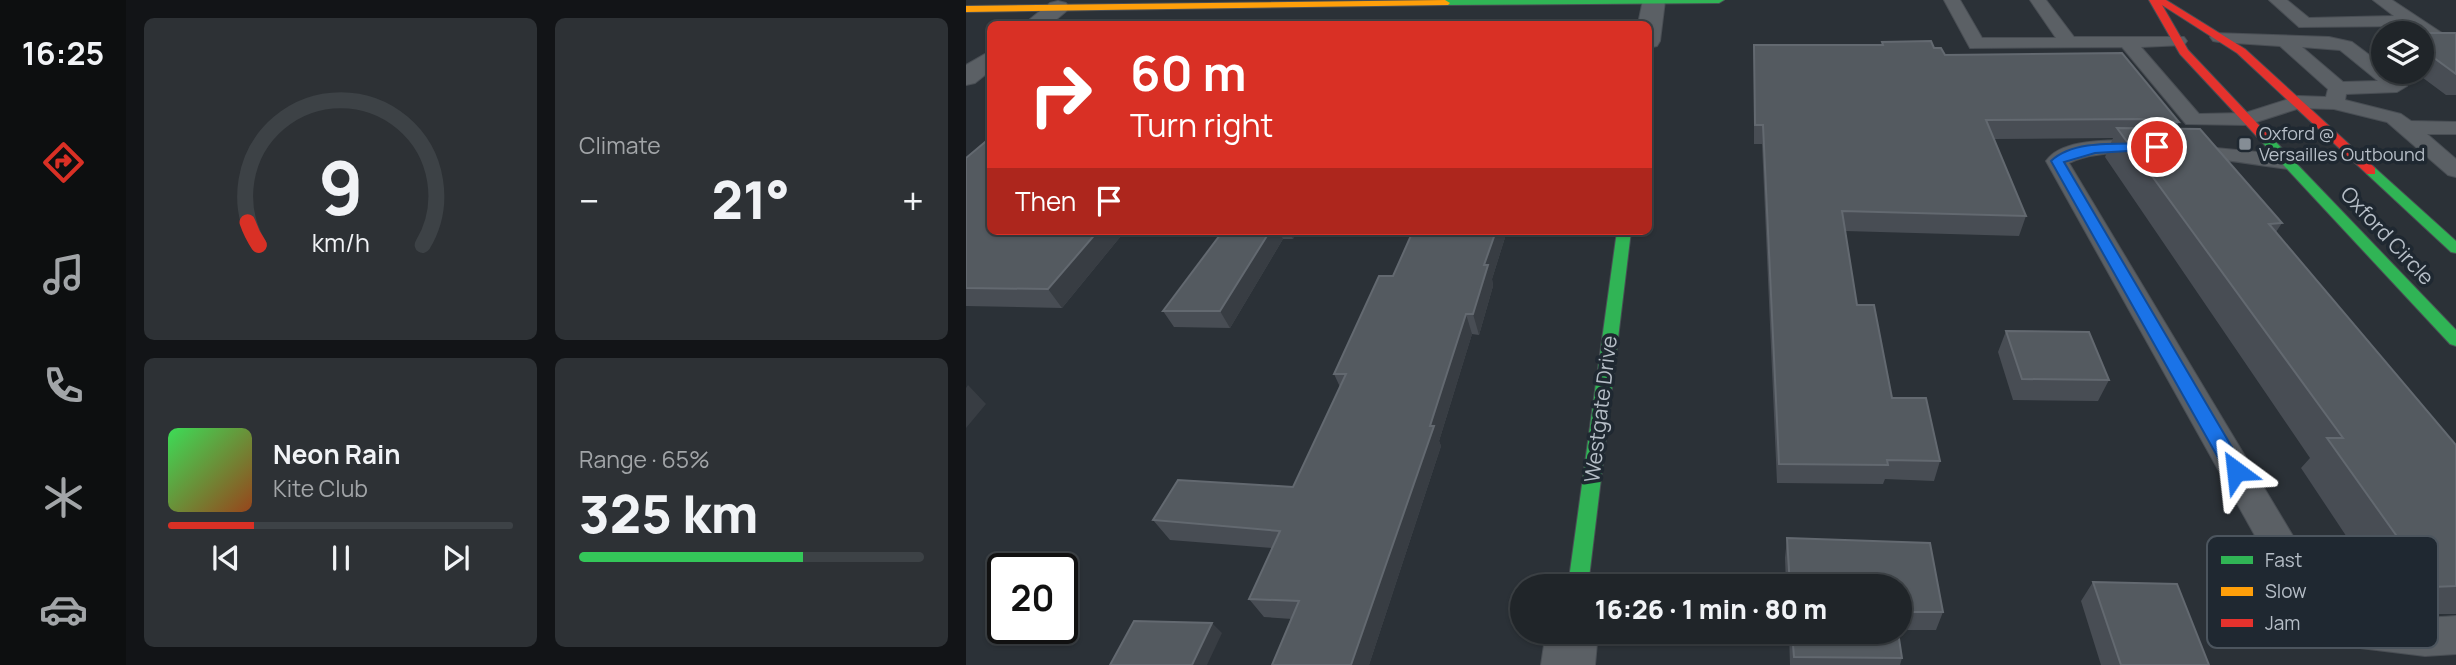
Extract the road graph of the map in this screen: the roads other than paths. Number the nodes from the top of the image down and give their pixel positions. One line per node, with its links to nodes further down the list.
1 (1719, 0): 8 (street)
2 (1952, 0): 21 (lane)
3 (2038, 0): 21 (lane)
4 (2154, 0): 18 (street, Oxford Circle)
5 (2160, 0): 17 (street, Oxford Circle)
6 (2277, 0): 15 (lane)
7 (2381, 0): 13 (lane)
8 (1654, 1): 9 (street); 12 (street)
9 (1058, 8): 10 (street); 11 (street)
10 (966, 9)
11 (1041, 21)
12 (1651, 21)
13 (2413, 21)
14 (2371, 22): 15 (lane)
15 (2305, 23): 22 (lane)
16 (2434, 34): 24 (lane)
17 (2220, 37): 19 (lane); 29 (street, Oxford Circle)
18 (2178, 41): 20 (lane); 30 (street, Oxford Circle)
19 (2285, 41): 22 (lane); 28 (lane)
20 (2127, 42): 21 (lane); 30 (lane)
21 (2069, 43)
22 (2337, 44): 25 (lane); 28 (lane)
23 (2434, 45): 24 (lane)
24 (2452, 45)
25 (2371, 46)
26 (987, 61): 27 (street)
27 (966, 77)
28 (2336, 95): 29 (lane); 31 (lane)
29 (2298, 102): 30 (lane); 36 (street, Oxford Circle)
30 (2247, 119): 33 (street, Oxford Circle)
31 (2406, 127): 32 (lane); 34 (lane)
32 (2456, 128)
33 (2288, 162): 37 (street, Oxford Circle); 38 (lane)
34 (2456, 170)
35 (1623, 235): 39 (street, Westgate Drive)
36 (2456, 249)
37 (2456, 340)
38 (2274, 536)
39 (1580, 574)
40 (2456, 635): 41 (lane)
41 (2438, 636)
42 (1571, 644): 43 (street)
43 (1568, 665)

